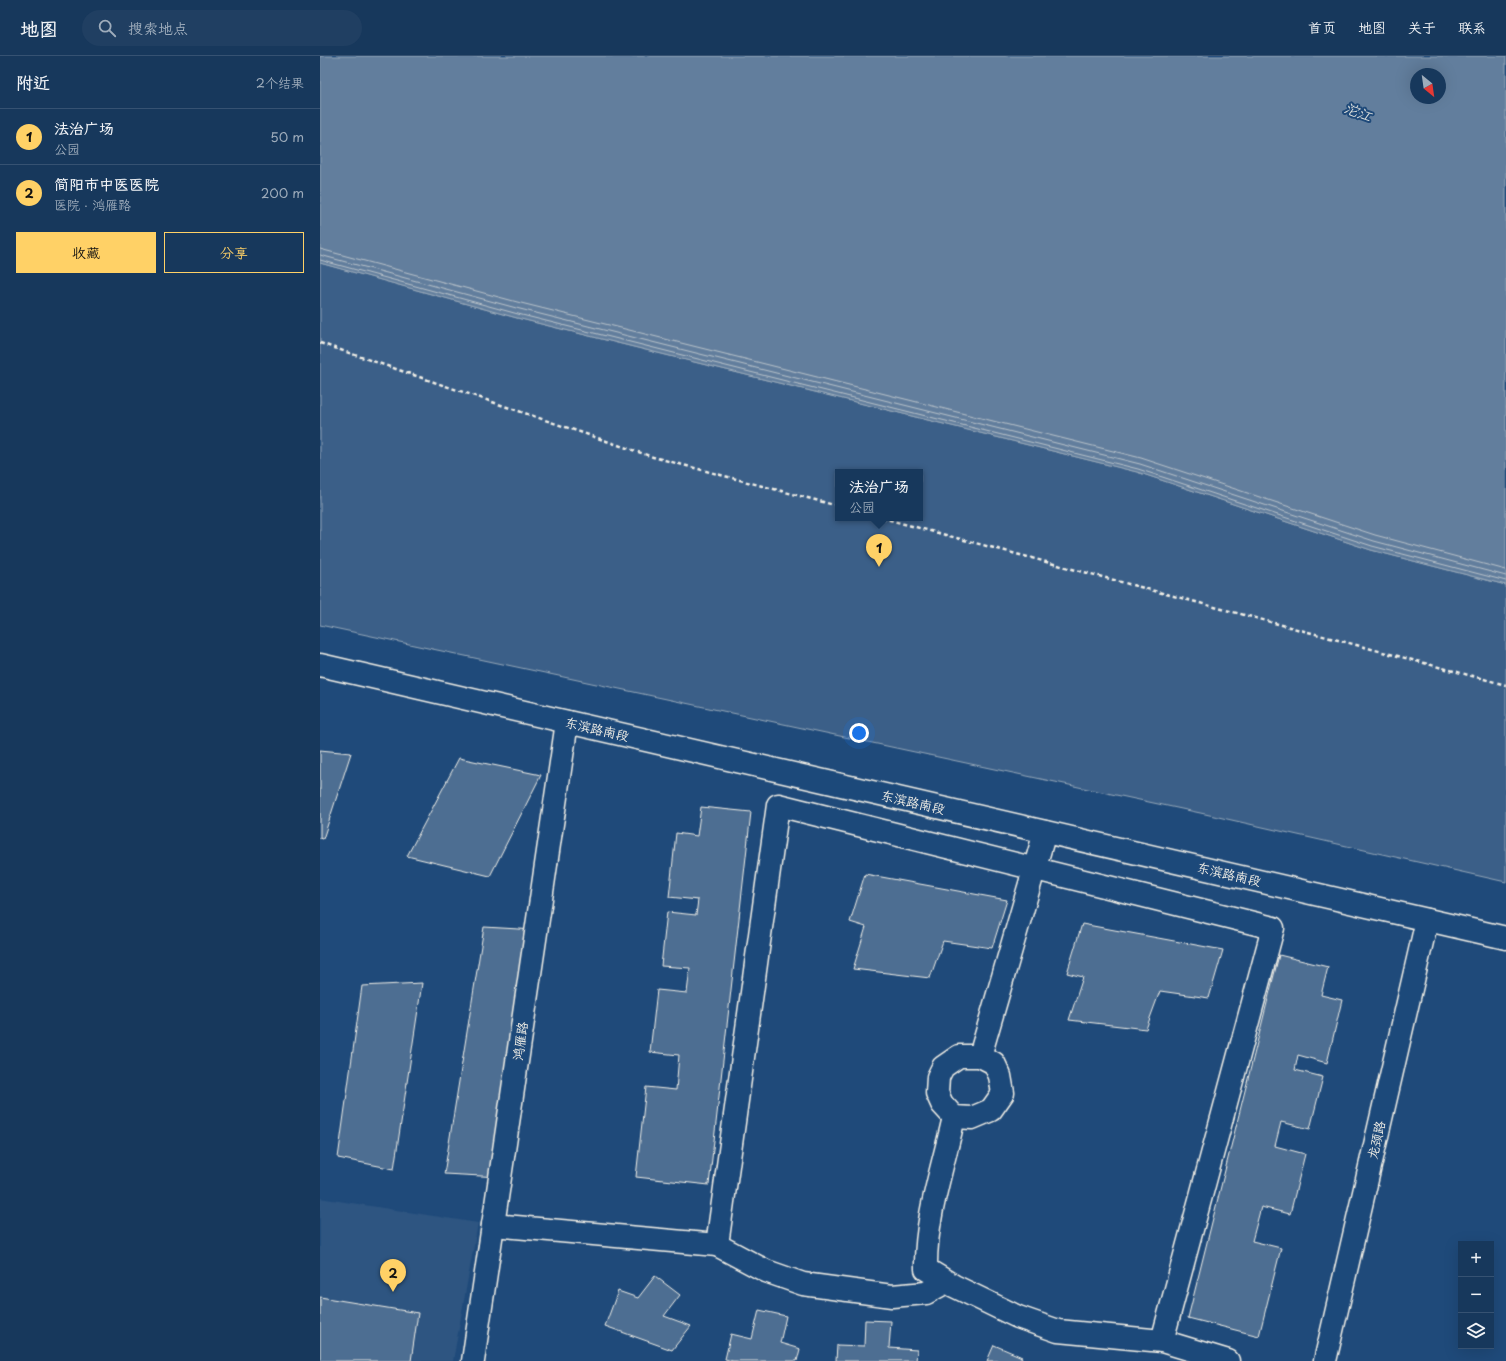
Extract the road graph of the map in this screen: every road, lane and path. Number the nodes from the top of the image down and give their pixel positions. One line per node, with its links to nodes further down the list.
1 (320, 343): 2 (path)
2 (835, 505)
3 (893, 521): 5 (path)
4 (320, 665): 6 (street, 东滨路南段)
5 (1506, 685)
6 (567, 722): 7 (street, 东滨路南段); 13 (street, 鸿雁路)
7 (1045, 832): 8 (street); 9 (street, 东滨路南段)
8 (1035, 869): 11 (street); 14 (street); 16 (street)
9 (1427, 920): 10 (street, 东滨路南段); 19 (street, 龙颈路)
10 (1506, 938)
11 (980, 1056): 12 (street); 12 (street)
12 (954, 1118): 15 (street)
13 (493, 1225): 14 (street); 17 (street, 鸿雁路)
14 (717, 1245): 15 (street)
15 (946, 1282): 16 (street)
16 (1162, 1341): 18 (street)
17 (473, 1361)
18 (1228, 1361)
19 (1325, 1361)

